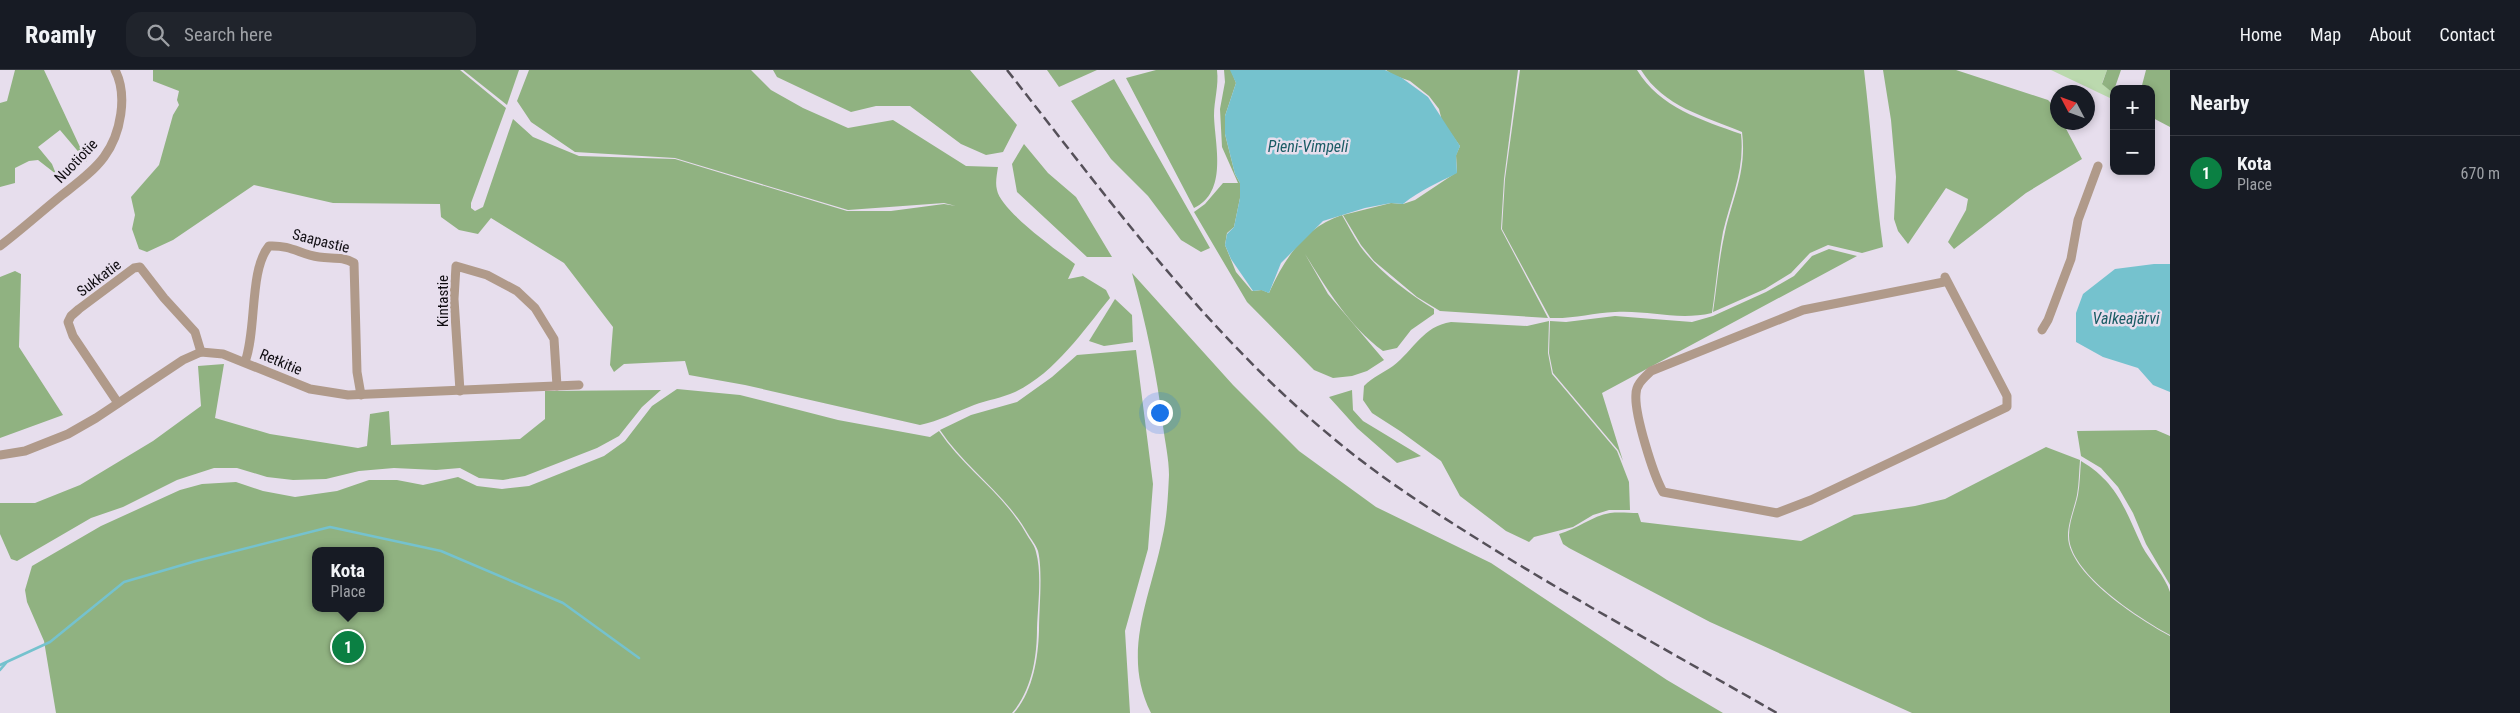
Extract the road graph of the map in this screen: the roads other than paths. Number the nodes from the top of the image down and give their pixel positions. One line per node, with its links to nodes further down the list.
1 (114, 70): 3 (street, Nuotiotie)
2 (2098, 166): 5 (street)
3 (0, 246)
4 (1944, 280): 4 (street)
5 (2042, 330)
6 (201, 352): 7 (street, Retkitie); 12 (street); 12 (street, Sukkatie)
7 (245, 362): 11 (street, Retkitie); 11 (street, Saapastie)
8 (578, 385): 9 (street, Retkitie)
9 (557, 386): 10 (street, Retkitie); 10 (street, Kintastie)
10 (460, 391): 11 (street, Retkitie)
11 (361, 395)
12 (118, 403): 13 (street)
13 (0, 455)

